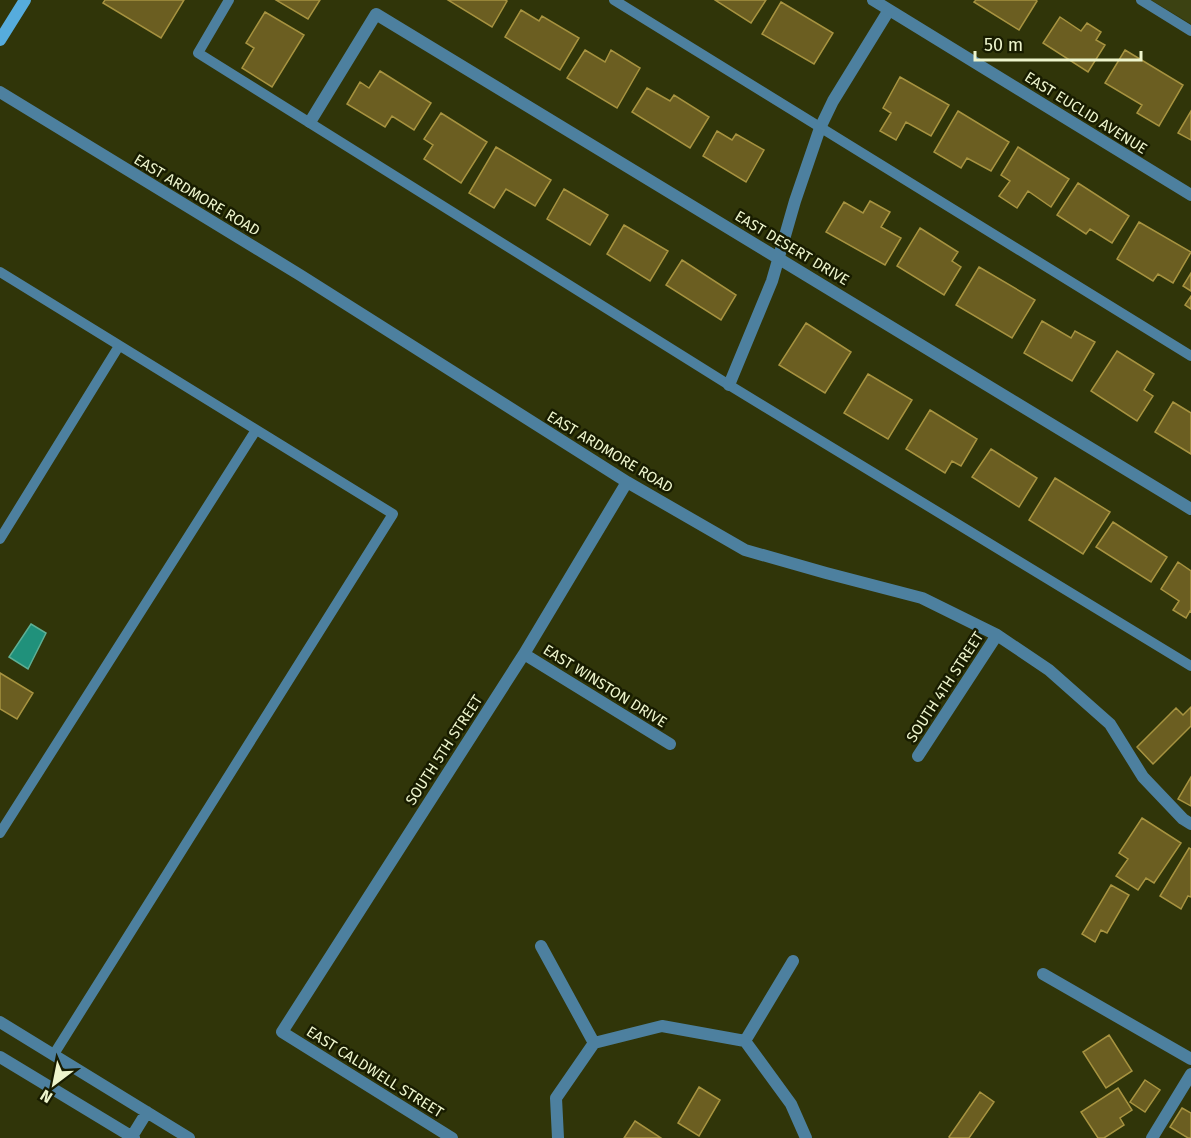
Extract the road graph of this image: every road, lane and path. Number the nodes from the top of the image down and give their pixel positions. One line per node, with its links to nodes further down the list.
1 (25, 0): 8 (main road)
2 (230, 0): 10 (lane)
3 (614, 0): 11 (lane)
4 (873, 0): 6 (street, EAST EUCLID AVENUE)
5 (1141, 0): 7 (lane)
6 (889, 10): 11 (street); 12 (street, EAST EUCLID AVENUE)
7 (1191, 31)
8 (0, 40)
9 (0, 92): 19 (street, EAST ARDMORE ROAD)
10 (310, 122): 13 (street, EAST DESERT DRIVE); 17 (lane)
11 (820, 128): 13 (street); 16 (lane)
12 (1191, 195)
13 (779, 258): 17 (street); 20 (street, EAST DESERT DRIVE)
14 (0, 272): 15 (lane)
15 (119, 346): 18 (lane); 21 (lane)
16 (1191, 356)
17 (729, 385): 24 (lane)
18 (256, 430): 28 (lane); 36 (lane)
19 (627, 482): 22 (street, EAST ARDMORE ROAD); 23 (street, SOUTH 5TH STREET)
20 (1191, 509)
21 (0, 539)
22 (997, 635): 26 (street, SOUTH 4TH STREET); 27 (street, EAST ARDMORE ROAD)
23 (524, 654): 25 (street, EAST WINSTON DRIVE); 33 (street, SOUTH 5TH STREET)
24 (1191, 666)
25 (670, 744)
26 (918, 756)
27 (1191, 824)
28 (0, 833)
29 (541, 946): 35 (street)
30 (793, 962): 34 (street)
31 (1043, 974): 38 (street)
32 (0, 1022): 36 (street)
33 (282, 1032): 43 (street, EAST CALDWELL STREET)
34 (745, 1041): 35 (street); 45 (street)
35 (594, 1044): 44 (street)
36 (54, 1054): 40 (street)
37 (0, 1057): 41 (street)
38 (1191, 1059)
39 (1191, 1074): 46 (street)
40 (147, 1112): 41 (street); 42 (street)
41 (132, 1138)
42 (189, 1138)
43 (452, 1138)
44 (558, 1138)
45 (806, 1138)
46 (1152, 1138)

